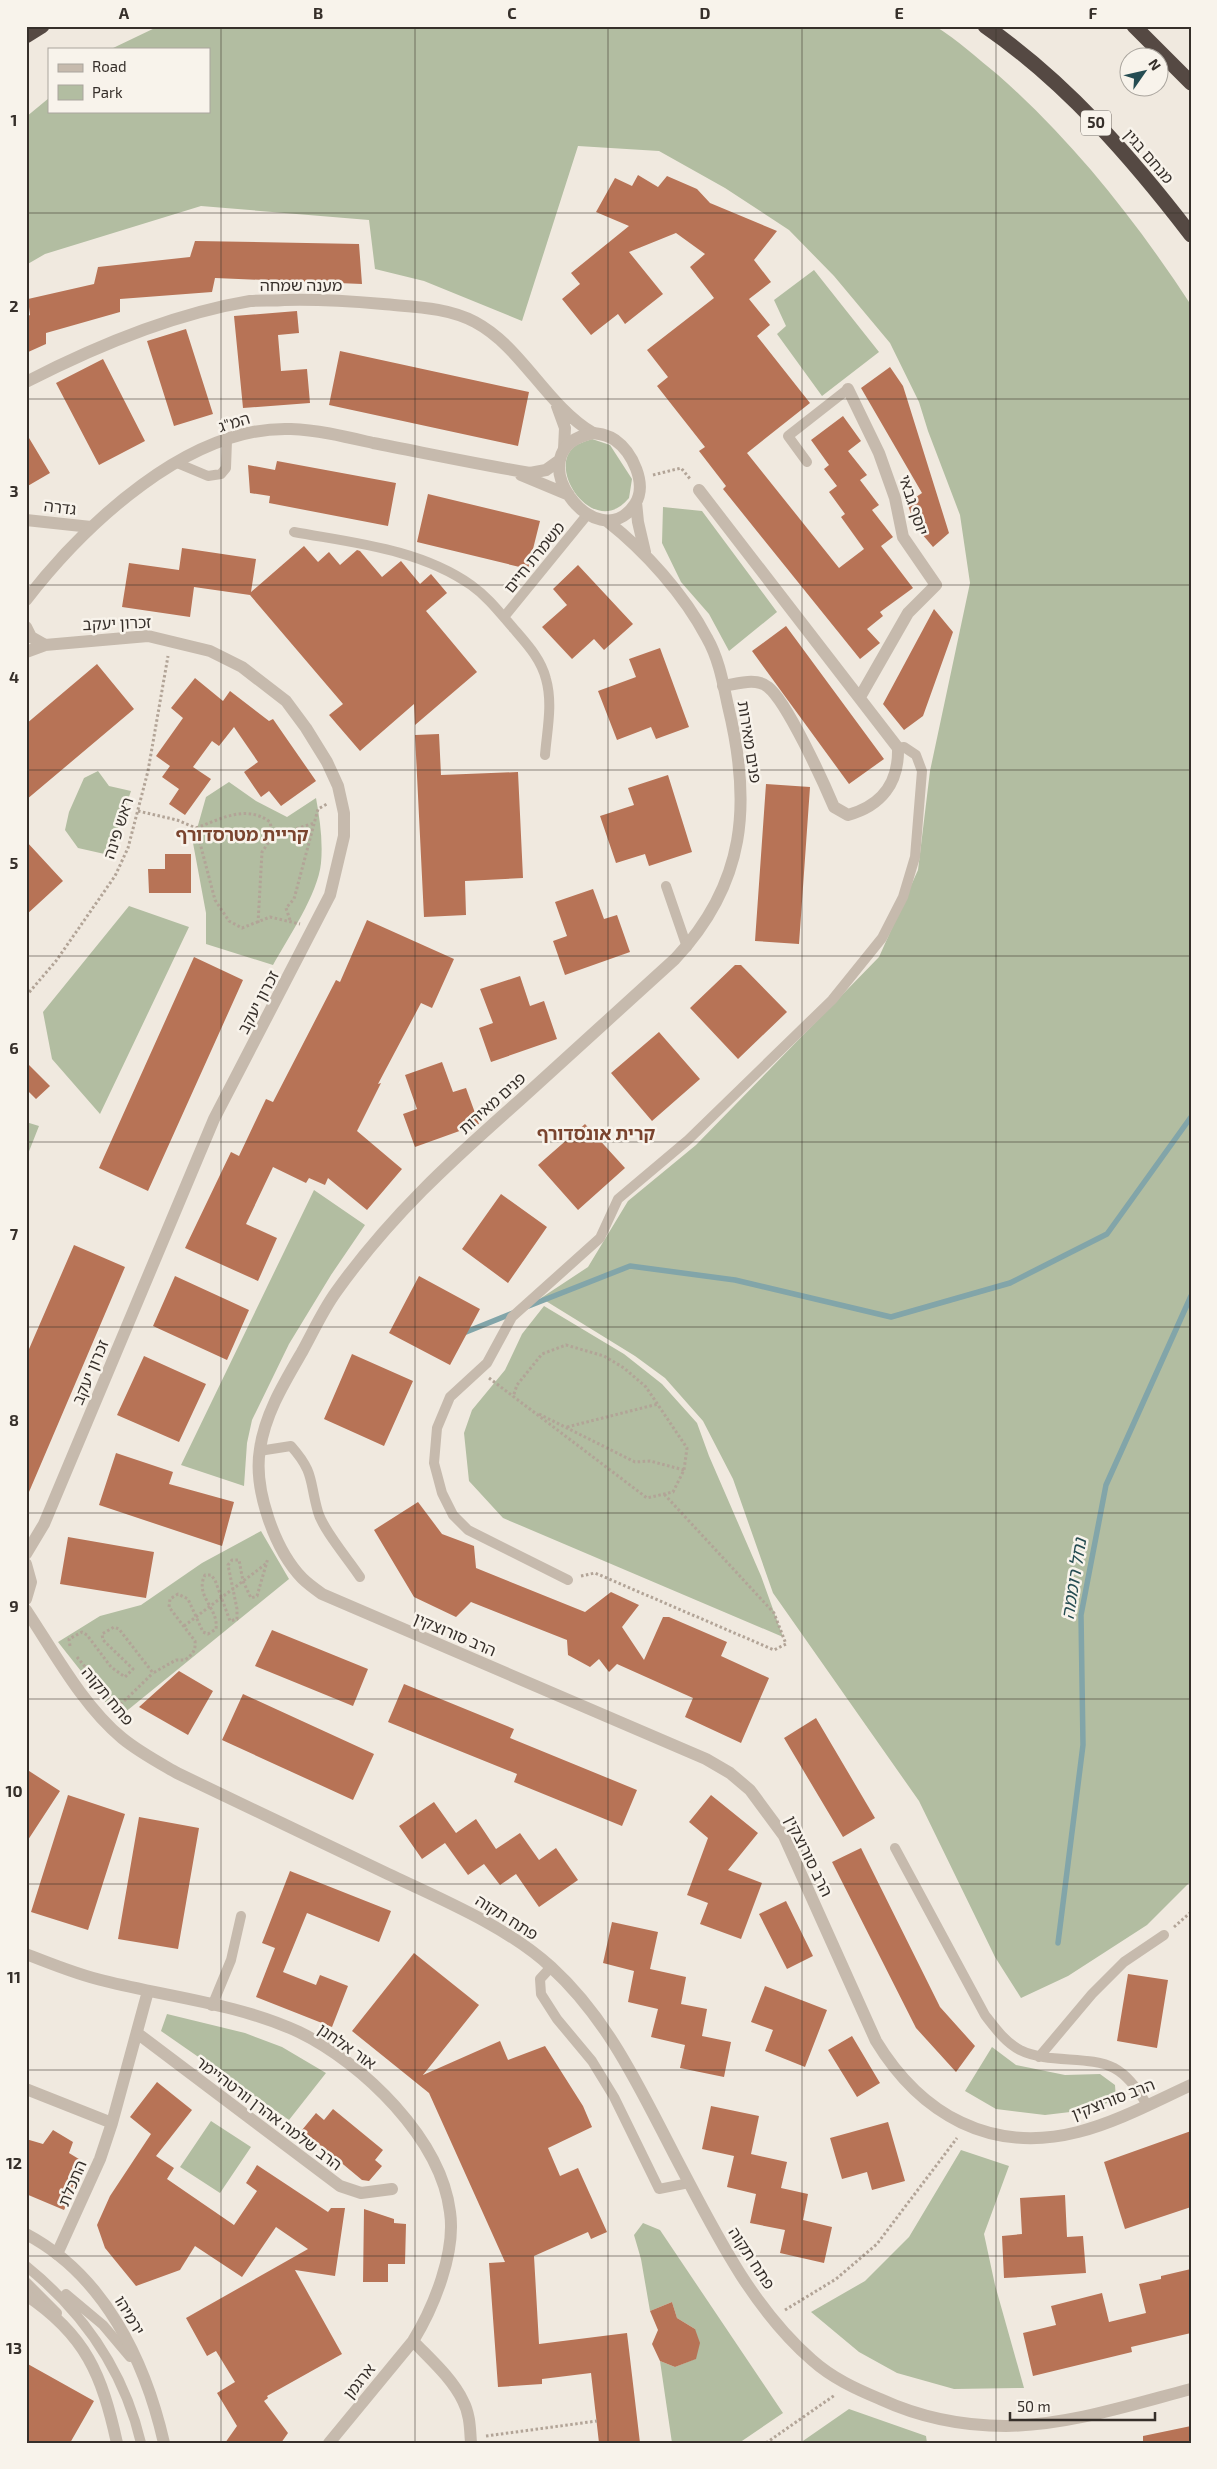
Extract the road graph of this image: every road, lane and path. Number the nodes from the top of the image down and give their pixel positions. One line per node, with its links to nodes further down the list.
1 (42, 26): 4 (highway)
2 (985, 26): 6 (highway, מנחם בגין / 50)
3 (1134, 26): 5 (highway)
4 (26, 36)
5 (1191, 83)
6 (1191, 235)
7 (26, 382): 9 (street, מענה שמחה)
8 (848, 389): 13 (lane); 33 (street, יוסף גבאי)
9 (556, 402): 10 (street, מענה שמחה); 12 (street, מענה שמחה)
10 (593, 433): 12 (street); 16 (street)
11 (227, 440): 14 (street, המ"ג); 14 (lane); 15 (street, המ"ג)
12 (562, 455): 15 (street, המ"ג); 18 (street)
13 (807, 462)
14 (177, 463): 23 (street, המ"ג)
15 (507, 469): 18 (street, המ"ג)
16 (640, 478): 17 (path); 19 (street)
17 (699, 490): 33 (street)
18 (569, 495): 20 (street)
19 (636, 502): 22 (street); 25 (street, פנים מאירות)
20 (587, 515): 22 (street); 27 (lane, משמרת חיים)
21 (26, 520): 23 (street, גדרה)
22 (607, 521): 25 (street, פנים מאירות)
23 (91, 527): 26 (street, המ"ג)
24 (294, 532): 27 (lane)
25 (647, 556): 32 (street, פנים מאירות)
26 (26, 600)
27 (504, 617): 35 (lane)
28 (26, 627): 30 (street)
29 (172, 640): 30 (street, זכרון יעקב); 36 (street, זכרון יעקב); 37 (path, ראש פינה)
30 (46, 645): 31 (street, זכרון יעקב)
31 (26, 652)
32 (723, 686): 34 (street, פנים מאירות); 45 (street, פנים מאירות)
33 (860, 697): 34 (street)
34 (898, 748): 47 (lane)
35 (545, 755)
36 (340, 796): 38 (path); 44 (street, זכרון יעקב)
37 (138, 811): 39 (path); 46 (path, ראש פינה)
38 (314, 823): 40 (path); 42 (path)
39 (196, 828): 40 (path); 43 (path)
40 (272, 836): 43 (path)
41 (666, 886): 45 (lane)
42 (290, 920): 43 (path); 44 (path)
43 (258, 923)
44 (314, 928): 57 (street, זכרון יעקב)
45 (687, 946): 52 (street, פנים מאירות)
46 (26, 996)
47 (479, 1370): 48 (path); 61 (lane)
48 (514, 1396): 49 (path); 50 (path)
49 (658, 1404): 51 (path); 53 (path)
50 (531, 1410): 51 (path); 54 (path)
51 (566, 1428): 53 (path)
52 (259, 1451): 55 (street, פנים מאירות); 60 (lane)
53 (684, 1470): 54 (path)
54 (663, 1494): 61 (path)
55 (273, 1530): 56 (street, פנים מאירות); 58 (path)
56 (283, 1550): 58 (path); 87 (street, הרב סורוצקין)
57 (26, 1554)
58 (268, 1562): 62 (path); 62 (path)
59 (26, 1564): 64 (street)
60 (360, 1577)
61 (568, 1580)
62 (243, 1581): 63 (path); 63 (path)
63 (234, 1588): 65 (path); 65 (path)
64 (26, 1599)
65 (220, 1599): 66 (path); 66 (path)
66 (210, 1606): 68 (path); 68 (path)
67 (26, 1610): 72 (street, פתח תקוה)
68 (198, 1616): 69 (path); 69 (path)
69 (184, 1626): 70 (path)
70 (153, 1673): 71 (path); 71 (path)
71 (118, 1707): 72 (path)
72 (106, 1722): 78 (street, פתח תקוה)
73 (895, 1848): 82 (lane)
74 (1191, 1912): 76 (path)
75 (241, 1916): 80 (lane)
76 (1164, 1935): 82 (lane)
77 (26, 1954): 79 (street, אור אלחנן)
78 (551, 1966): 88 (street, פתח תקוה); 88 (lane)
79 (148, 1991): 80 (street, אור אלחנן); 81 (street, התכלת)
80 (212, 2006): 96 (street, אור אלחנן)
81 (137, 2033): 86 (street, התכלת); 89 (street, הרב שלמה אהרן וורטהיימר)
82 (1039, 2057): 85 (lane)
83 (1191, 2085): 85 (street, הרב סורוצקין)
84 (26, 2089): 86 (street)
85 (1147, 2105): 87 (street, הרב סורוצקין)
86 (112, 2123): 91 (street, התכלת)
87 (966, 2126): 95 (path)
88 (690, 2183): 95 (street, פתח תקוה)
89 (392, 2189)
90 (26, 2234): 91 (street, ירמיהו)
91 (57, 2254): 98 (street, ירמיהו)
92 (26, 2266): 98 (lane); 105 (lane)
93 (26, 2282): 97 (lane)
94 (26, 2295): 97 (street)
95 (772, 2318): 99 (street, פתח תקוה)
96 (413, 2341): 103 (street); 108 (street, ארגמן)
97 (78, 2342): 104 (street)
98 (141, 2372): 102 (street, ירמיהו)
99 (849, 2386): 100 (street, פתח תקוה); 109 (path)
100 (1191, 2389)
101 (597, 2421): 103 (path)
102 (160, 2426): 106 (lane); 107 (street, ירמיהו)
103 (471, 2441)
104 (117, 2443)
105 (141, 2443)
106 (160, 2443)
107 (164, 2443)
108 (330, 2443)
109 (766, 2443)

